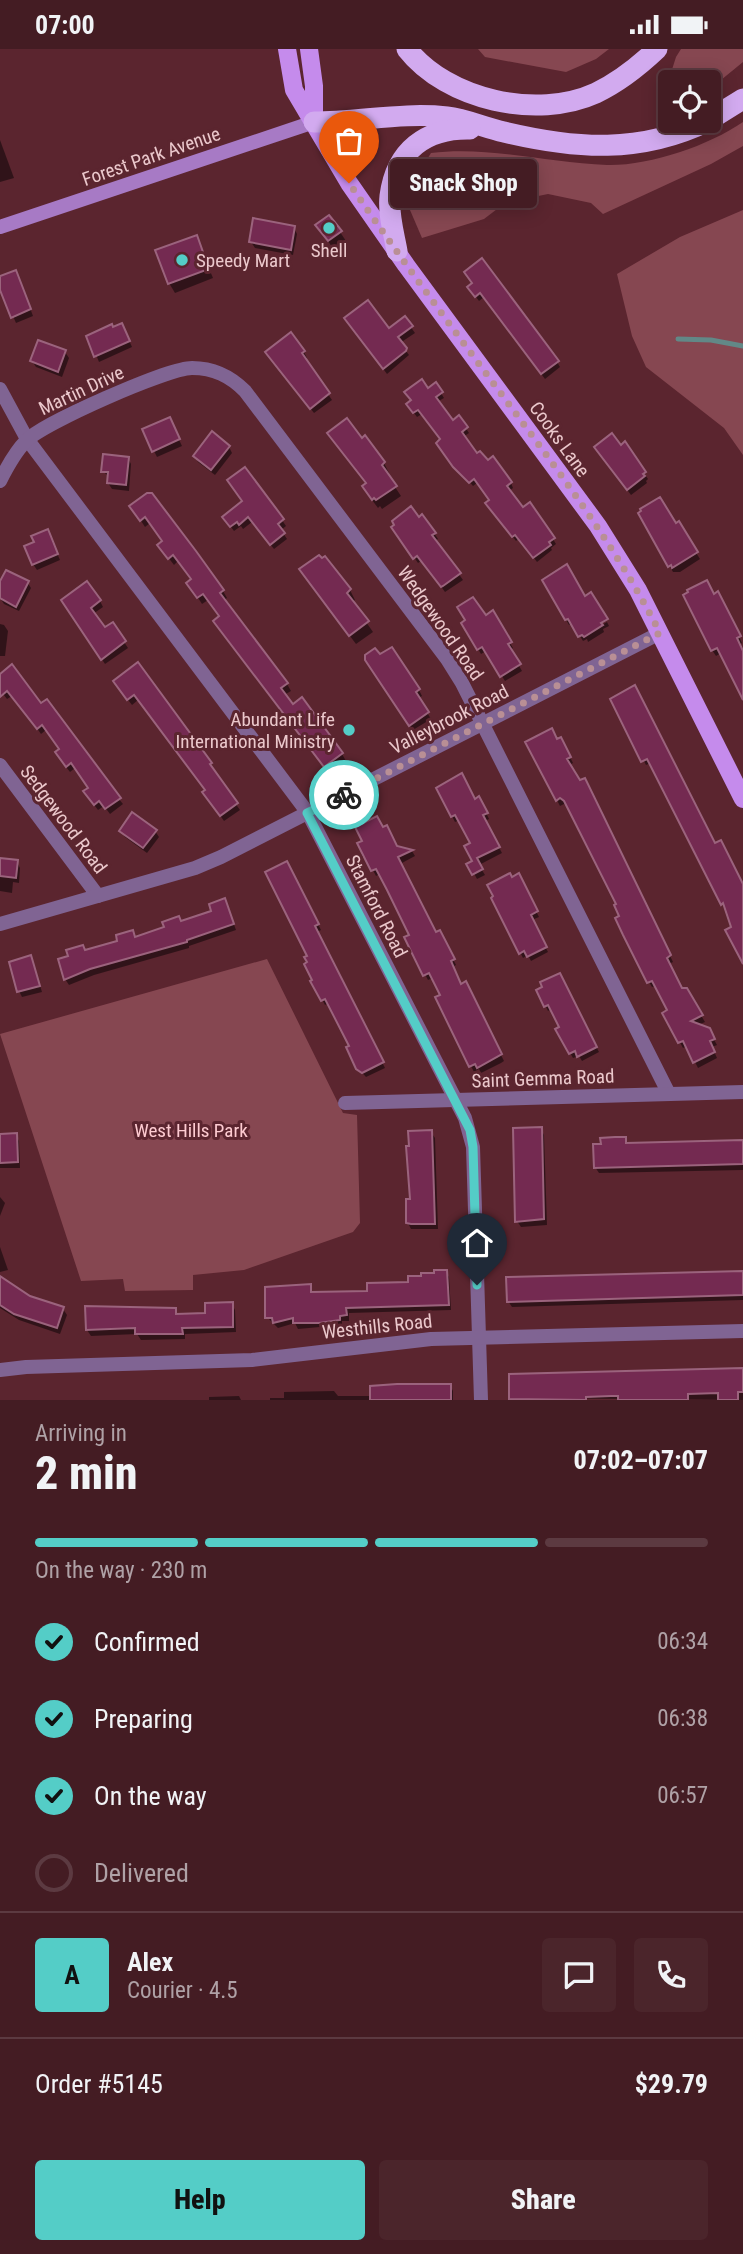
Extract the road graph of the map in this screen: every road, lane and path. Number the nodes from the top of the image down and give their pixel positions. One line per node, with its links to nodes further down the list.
1 (287, 49): 7 (main road, Cooks Lane)
2 (309, 49): 7 (main road)
3 (407, 49): 4 (highway)
4 (657, 49)
5 (743, 99): 6 (highway)
6 (721, 112)
7 (314, 122): 8 (highway); 10 (street, Forest Park Avenue); 11 (main road, Cooks Lane)
8 (493, 129): 9 (highway); 11 (highway)
9 (676, 133)
10 (0, 227)
11 (397, 251): 16 (main road, Cooks Lane)
12 (161, 375): 14 (street, Martin Drive); 17 (street, Wedgewood Road)
13 (0, 389): 14 (street, Stamford Road)
14 (27, 439): 15 (street, Martin Drive); 20 (street, Stamford Road)
15 (0, 481)
16 (660, 633): 17 (street, Valleybrook Road); 19 (main road, Cooks Lane)
17 (482, 724): 20 (street, Valleybrook Road); 24 (street, Wedgewood Road)
18 (0, 765): 21 (street, Sedgewood Road)
19 (743, 799)
20 (307, 813): 21 (street, Valleybrook Road); 25 (street, Stamford Road)
21 (98, 896): 22 (street, Valleybrook Road)
22 (0, 924)
23 (743, 1092): 24 (street, Saint Gemma Road)
24 (669, 1094): 25 (street, Saint Gemma Road)
25 (455, 1100): 26 (street, Saint Gemma Road); 28 (street, Stamford Road)
26 (345, 1103)
27 (743, 1331): 28 (street, Westhills Road)
28 (479, 1338): 29 (street, Westhills Road); 30 (street, Stamford Road)
29 (0, 1370)
30 (481, 1400)

